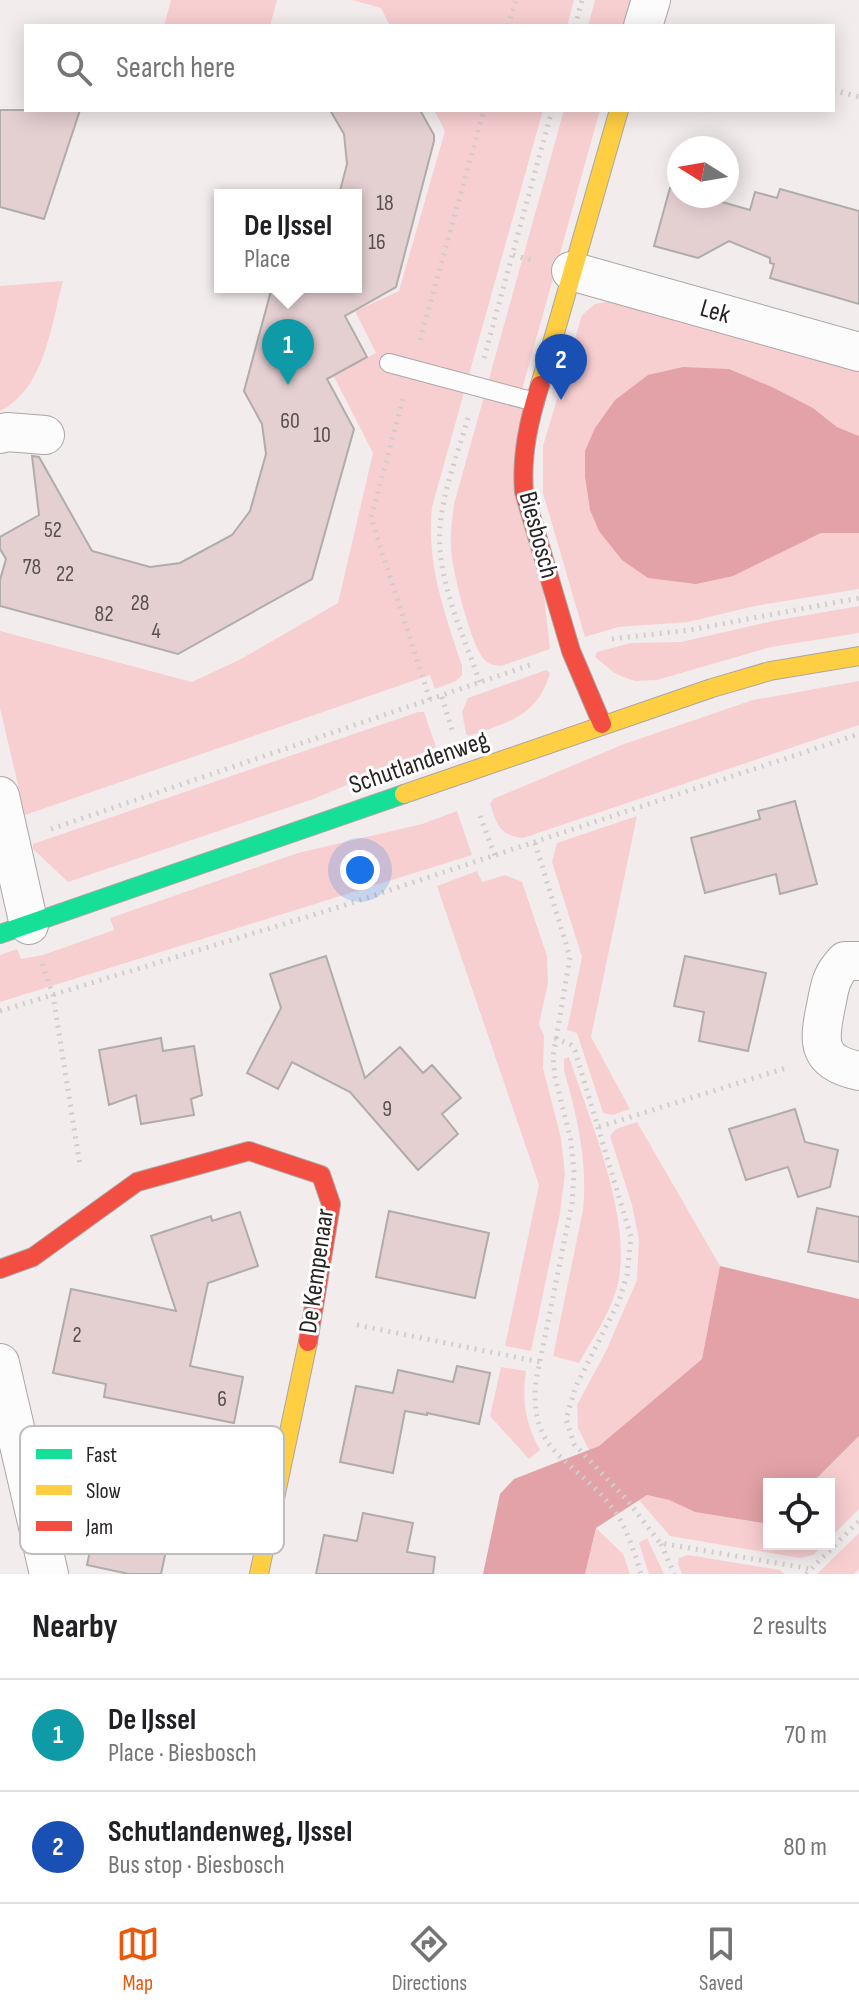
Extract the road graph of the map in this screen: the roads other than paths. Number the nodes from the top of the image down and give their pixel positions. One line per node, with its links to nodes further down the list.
1 (651, 0): 2 (street)
2 (644, 24)
3 (618, 112): 4 (street, Biesbosch)
4 (571, 271): 5 (street, Lek); 7 (street, Biesbosch)
5 (859, 352)
6 (389, 363): 7 (lane)
7 (535, 402): 11 (street, Biesbosch)
8 (0, 434): 9 (street)
9 (45, 435)
10 (859, 656): 11 (street, Schutlandenweg)
11 (602, 724): 13 (street, Schutlandenweg)
12 (0, 796): 13 (street)
13 (14, 930)
14 (859, 961): 15 (street)
15 (843, 1063)
16 (0, 1269): 19 (street, De Kempenaar)
17 (0, 1363): 18 (street)
18 (20, 1449)
19 (284, 1455)
20 (44, 1554): 22 (street)
21 (263, 1554): 23 (street, De Kempenaar)
22 (49, 1574)
23 (259, 1574)

